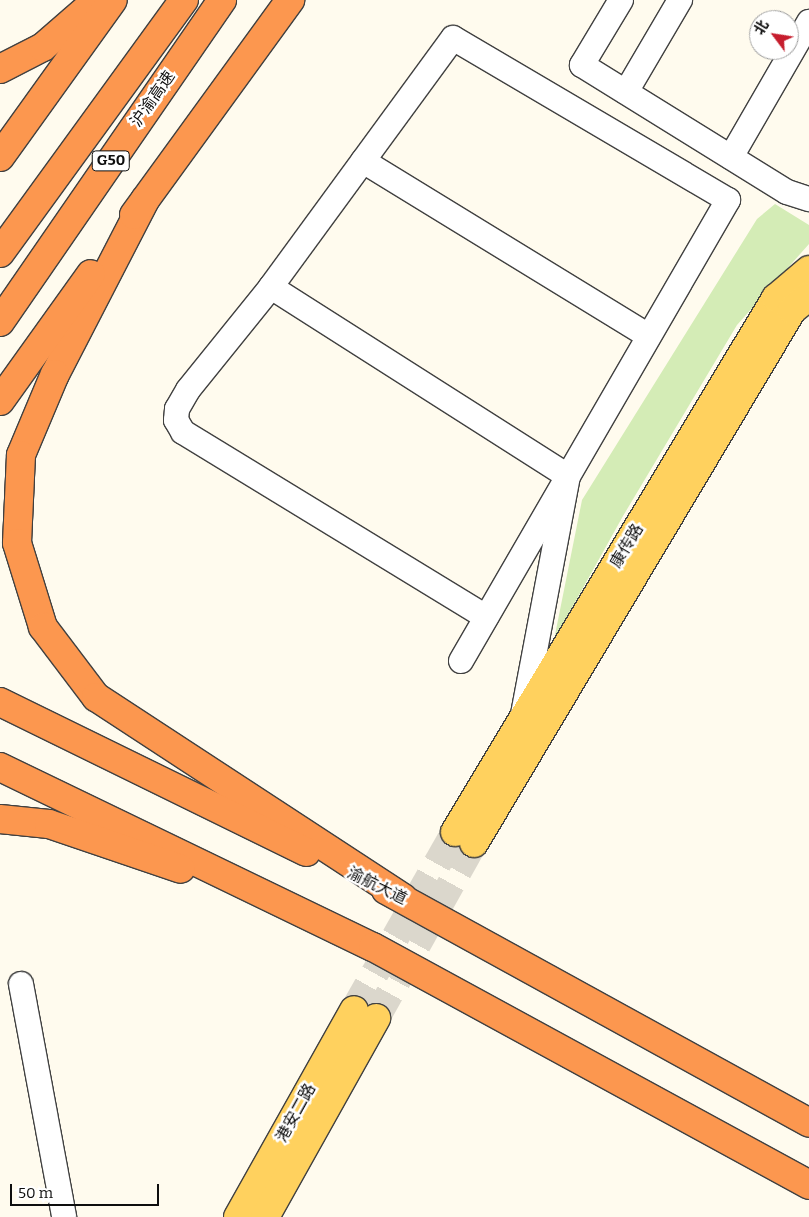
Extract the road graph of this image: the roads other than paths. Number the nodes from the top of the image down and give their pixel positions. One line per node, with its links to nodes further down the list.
1 (97, 0): 9 (highway)
2 (113, 0): 11 (highway)
3 (184, 0): 16 (highway, 沪渝高速 / G50)
4 (222, 0): 20 (highway, 沪渝高速 / G50)
5 (290, 0): 15 (highway)
6 (621, 0): 10 (street)
7 (680, 0): 10 (street)
8 (809, 22): 12 (street)
9 (0, 69)
10 (626, 92): 12 (street)
11 (0, 157)
12 (731, 157): 14 (street)
13 (363, 162): 18 (street); 21 (street); 21 (street)
14 (809, 199)
15 (145, 200): 22 (highway); 30 (highway)
16 (0, 253)
17 (809, 270): 27 (main road, 康传路)
18 (271, 287): 23 (street); 24 (street)
19 (809, 296): 27 (main road, 康传路)
20 (0, 322)
21 (649, 336): 23 (street)
22 (0, 401)
23 (568, 476): 24 (street); 27 (street)
24 (486, 617): 25 (street)
25 (461, 661)
26 (0, 702): 30 (highway, 渝航大道)
27 (522, 721)
28 (0, 767): 31 (highway)
29 (0, 819): 31 (highway)
30 (403, 898): 33 (highway, 渝航大道)
31 (373, 947): 34 (highway)
32 (21, 984): 35 (street)
33 (809, 1123)
34 (809, 1185)
35 (64, 1217)
36 (238, 1217): 37 (main road, 港安二路)
37 (265, 1217)

